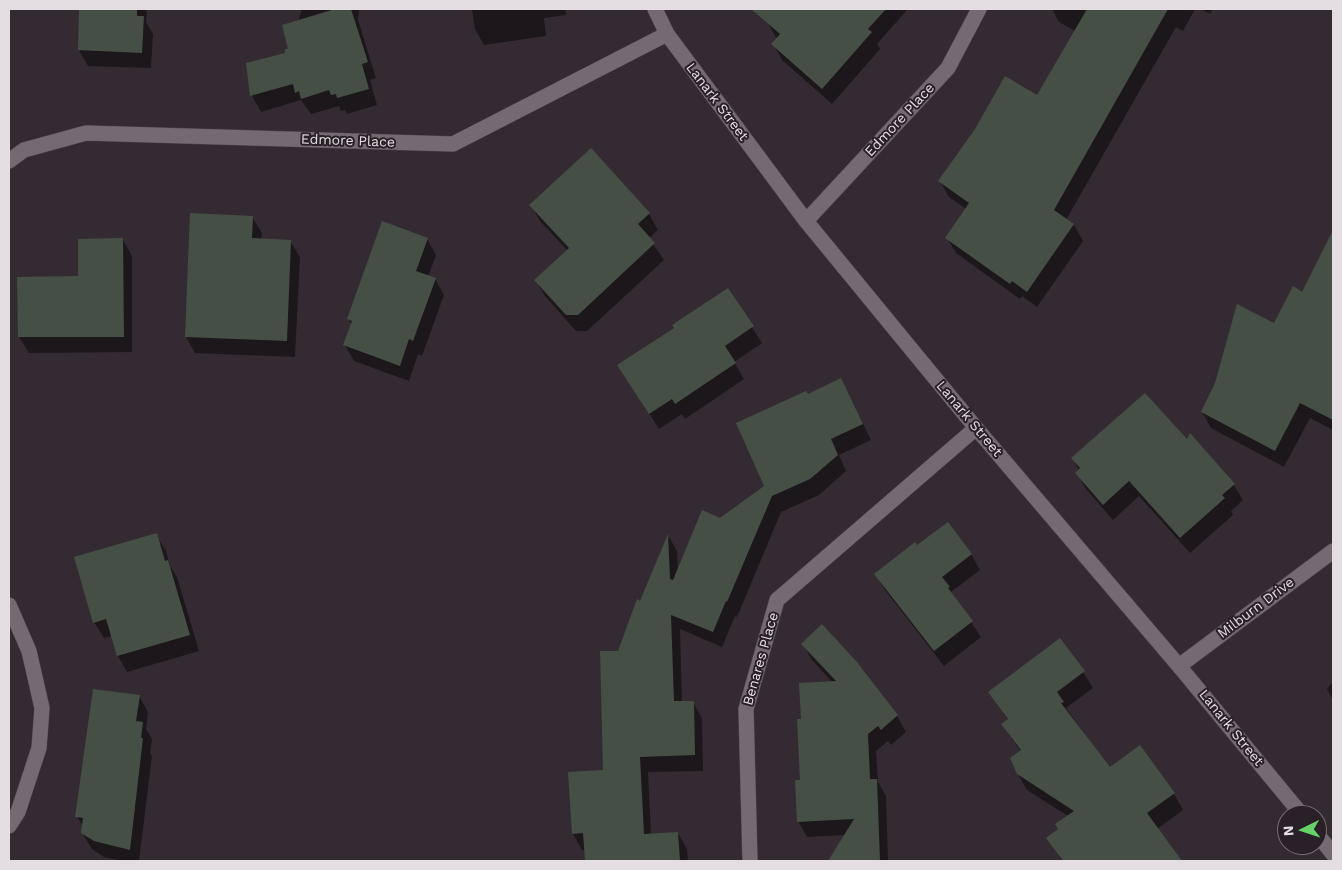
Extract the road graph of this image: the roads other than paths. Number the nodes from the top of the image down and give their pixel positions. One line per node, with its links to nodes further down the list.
1 (656, 9): 3 (street, Lanark Street)
2 (979, 9): 5 (street, Edmore Place)
3 (667, 34): 4 (street, Edmore Place); 5 (street, Lanark Street)
4 (9, 161)
5 (806, 221): 6 (street, Lanark Street)
6 (976, 428): 9 (street, Lanark Street); 12 (street, Benares Place)
7 (1333, 551): 9 (street, Milburn Drive)
8 (9, 605): 11 (street)
9 (1179, 666): 10 (street, Lanark Street)
10 (1294, 805)
11 (9, 826)
12 (750, 861)

